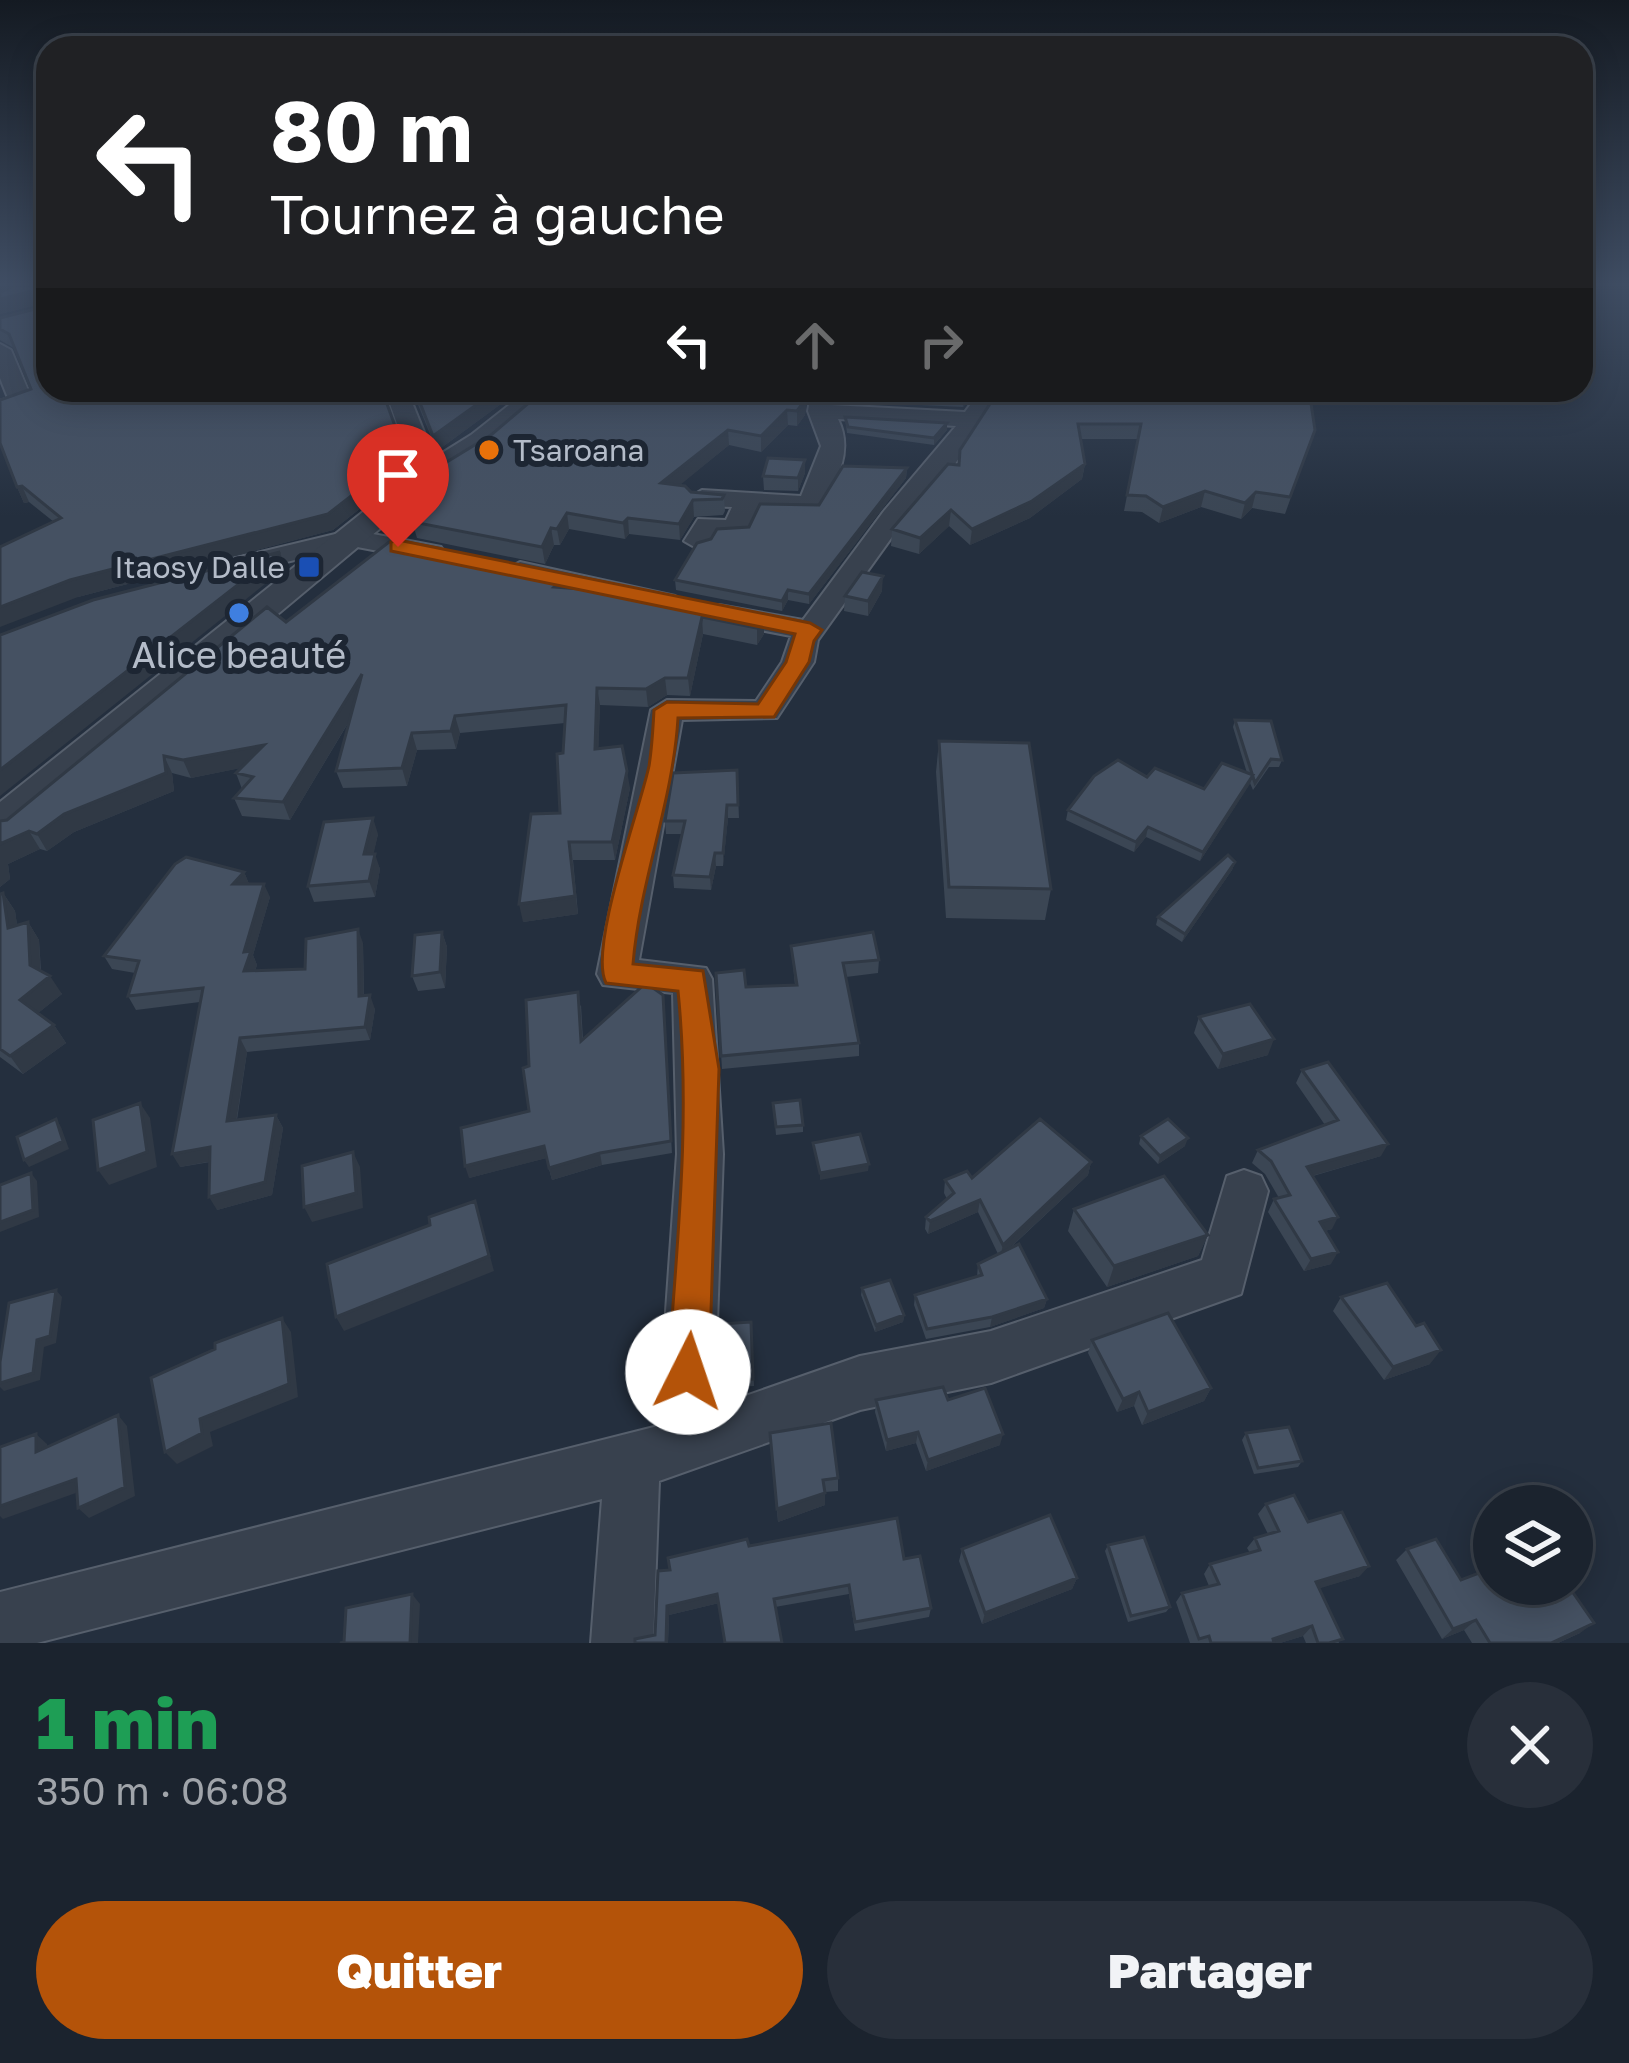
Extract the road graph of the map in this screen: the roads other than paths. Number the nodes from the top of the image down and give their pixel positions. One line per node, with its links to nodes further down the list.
1 (5, 363): 7 (street)
2 (401, 402): 8 (street)
3 (529, 402): 8 (street)
4 (820, 402): 10 (street)
5 (885, 402): 6 (street)
6 (983, 405): 14 (street)
7 (0, 408)
8 (428, 474): 11 (street)
9 (702, 498): 10 (street)
10 (748, 500): 12 (street)
11 (352, 538): 13 (street); 14 (street); 15 (street)
12 (698, 541)
13 (212, 573)
14 (810, 630): 17 (street)
15 (0, 824)
16 (1244, 1191): 17 (street)
17 (658, 1455): 18 (street); 19 (street)
18 (0, 1622)
19 (622, 1643)

